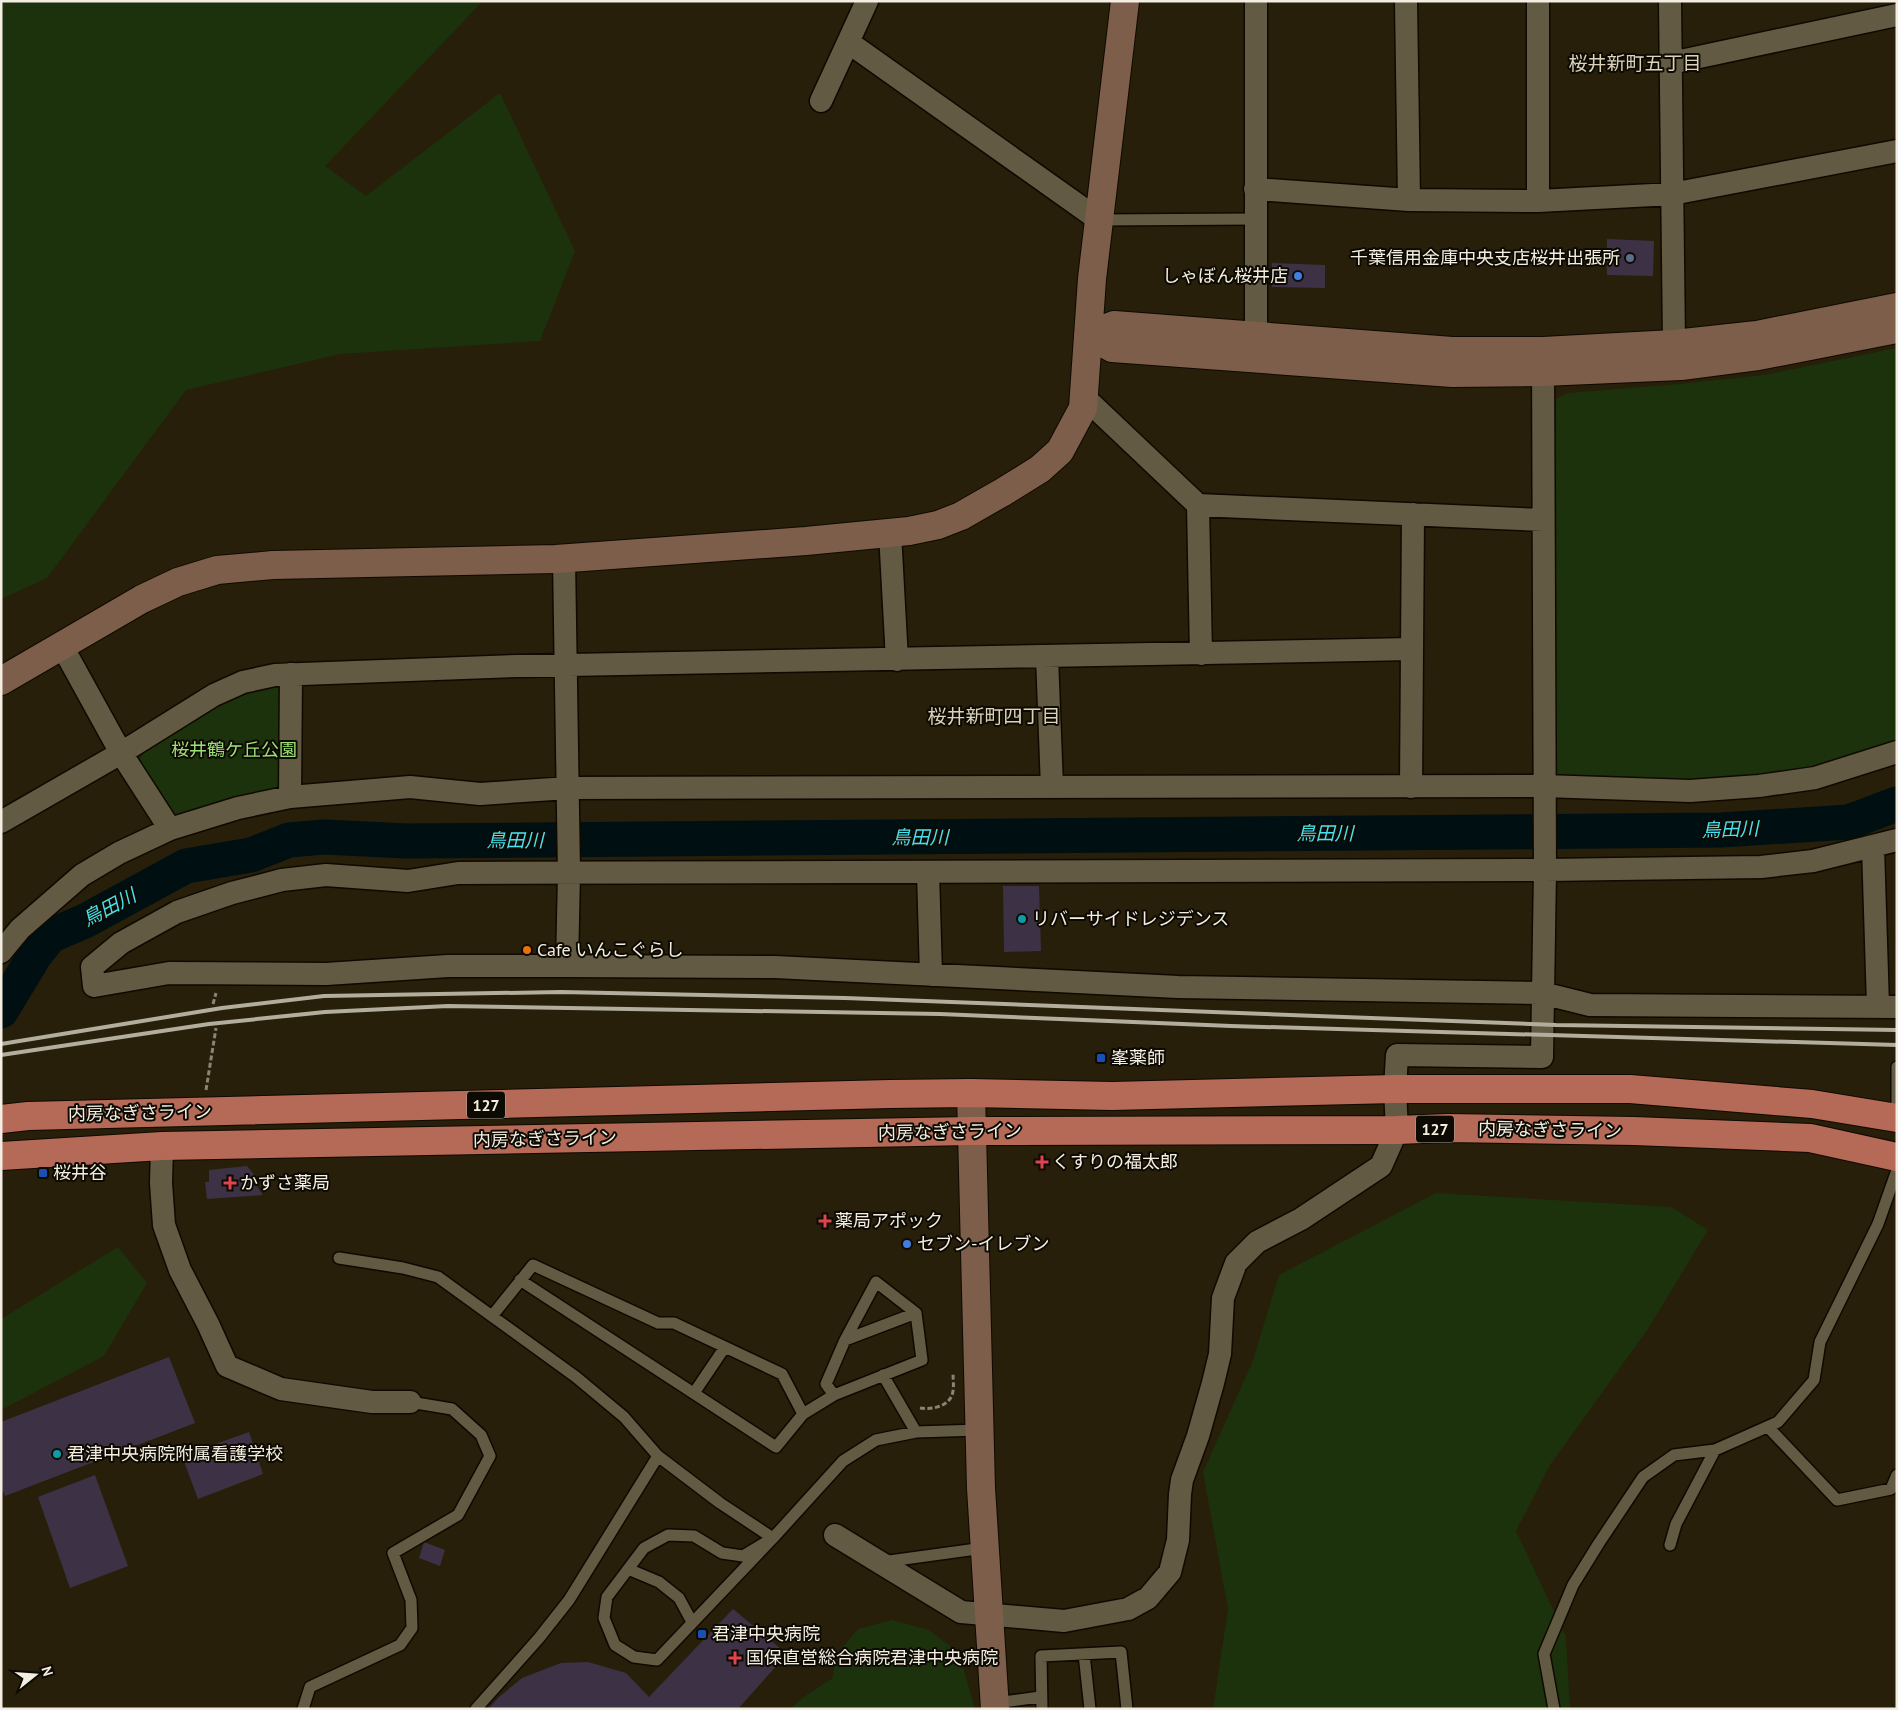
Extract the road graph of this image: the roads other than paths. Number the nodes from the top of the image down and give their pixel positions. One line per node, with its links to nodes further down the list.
1 (867, 1): 8 (street)
2 (1125, 1): 17 (street)
3 (1256, 1): 12 (street)
4 (1406, 1): 14 (street)
5 (1538, 1): 15 (street)
6 (1670, 1): 9 (street)
7 (1897, 15): 9 (street)
8 (848, 42): 10 (street); 17 (street)
9 (1671, 63): 13 (street)
10 (821, 101)
11 (1897, 151): 13 (street)
12 (1255, 189): 14 (street); 16 (street)
13 (1672, 194): 15 (street); 22 (street)
14 (1409, 200): 15 (street)
15 (1538, 201)
16 (1255, 219): 17 (lane); 21 (street)
17 (1099, 220): 20 (street)
18 (1897, 307): 22 (street)
19 (1897, 329): 23 (street)
20 (1088, 335): 21 (street); 23 (street); 24 (street)
21 (1256, 335): 23 (street)
22 (1674, 344): 23 (street)
23 (1543, 361): 27 (street)
24 (1084, 397): 25 (street); 28 (street)
25 (1198, 505): 26 (street); 32 (street)
26 (1413, 514): 27 (street); 31 (street)
27 (1543, 520): 43 (street)
28 (890, 533): 29 (street); 34 (street)
29 (564, 559): 30 (street); 35 (street)
30 (62, 646): 37 (street); 39 (street)
31 (1412, 649): 32 (street); 41 (street)
32 (1201, 654): 33 (street)
33 (1047, 657): 34 (street); 40 (street)
34 (897, 660): 35 (street)
35 (566, 665): 36 (street); 42 (street)
36 (291, 674): 39 (street); 44 (street)
37 (1, 681)
38 (1897, 752): 43 (street)
39 (121, 753): 45 (street); 46 (street)
40 (1052, 787): 41 (street); 42 (street)
41 (1411, 787): 43 (street)
42 (568, 793): 44 (street); 49 (street)
43 (1544, 794): 50 (street)
44 (290, 797): 46 (street)
45 (1, 822)
46 (170, 829): 52 (street)
47 (1897, 840): 48 (street)
48 (1873, 847): 50 (street); 56 (street)
49 (569, 869): 51 (street); 53 (street); 53 (street)
50 (1545, 870): 51 (street); 55 (street)
51 (928, 872): 54 (street)
52 (1, 952)
53 (567, 966): 54 (street)
54 (931, 975): 55 (street)
55 (1542, 993): 56 (street); 58 (street)
56 (1887, 1006)
57 (1897, 1067): 60 (lane)
58 (1395, 1089): 59 (highway, 内房なぎさライン / 127); 60 (highway, 内房なぎさライン / 127); 62 (street)
59 (971, 1093): 61 (highway, 内房なぎさライン / 127); 63 (street)
60 (1897, 1118)
61 (1, 1119)
62 (1397, 1130): 63 (highway, 内房なぎさライン / 127); 66 (highway, 内房なぎさライン / 127); 91 (street)
63 (971, 1131): 64 (highway, 内房なぎさライン / 127); 80 (street)
64 (162, 1146): 65 (highway, 内房なぎさライン / 127); 77 (street)
65 (1, 1156)
66 (1897, 1157)
67 (1897, 1170): 79 (lane)
68 (339, 1258): 71 (lane)
69 (520, 1280): 71 (lane); 73 (lane); 75 (lane)
70 (916, 1313): 72 (lane); 72 (lane); 74 (lane)
71 (492, 1316): 83 (lane)
72 (845, 1340): 76 (lane)
73 (725, 1347): 75 (lane); 78 (lane)
74 (883, 1375): 76 (lane); 81 (lane)
75 (694, 1393): 78 (lane)
76 (834, 1395): 78 (lane)
77 (410, 1402): 96 (lane)
78 (803, 1414)
79 (1768, 1427): 82 (lane); 84 (lane)
80 (979, 1430): 81 (lane); 88 (street)
81 (916, 1432): 86 (lane)
82 (1716, 1450): 87 (lane); 100 (lane)
83 (658, 1456): 86 (lane); 97 (lane)
84 (1897, 1475)
85 (835, 1535): 89 (street)
86 (773, 1538): 90 (lane); 92 (lane)
87 (1670, 1545)
88 (984, 1548): 89 (lane); 91 (street)
89 (882, 1562): 91 (street)
90 (628, 1569): 92 (lane); 92 (lane)
91 (989, 1615): 95 (street)
92 (692, 1622)
93 (1084, 1654): 94 (lane); 98 (lane); 99 (lane)
94 (1041, 1703): 95 (lane)
95 (995, 1706)
96 (303, 1709)
97 (476, 1709)
98 (1090, 1709)
99 (1127, 1709)
100 (1554, 1709)

